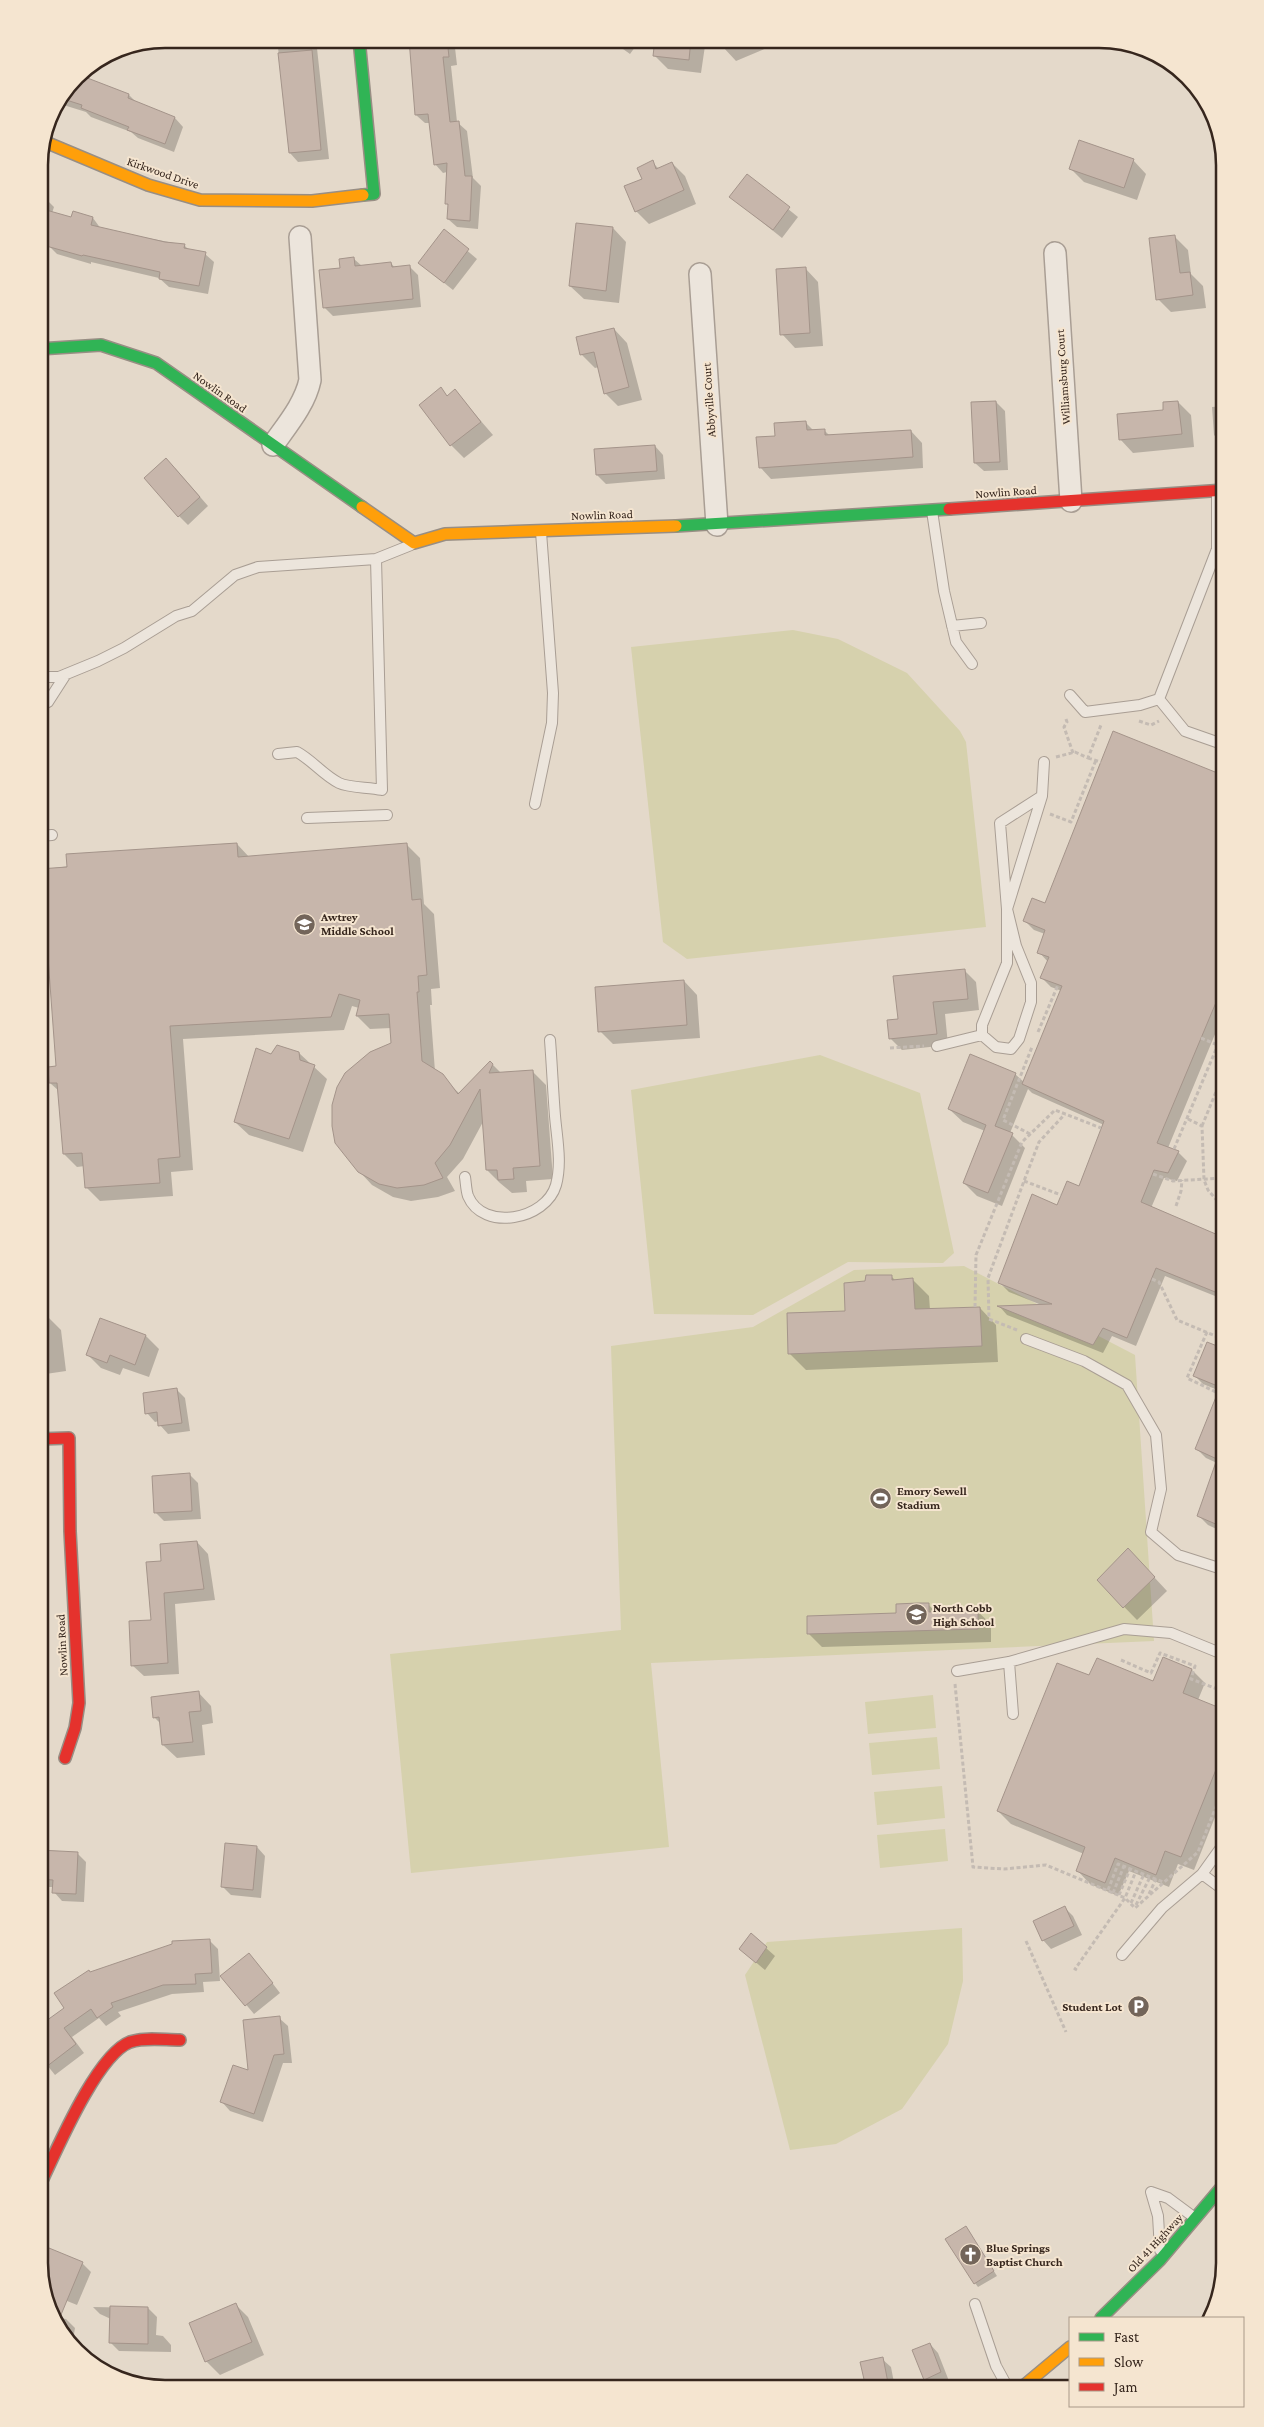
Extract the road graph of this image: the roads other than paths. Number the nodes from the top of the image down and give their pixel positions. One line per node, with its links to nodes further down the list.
1 (360, 48): 2 (street, Kirkwood Drive)
2 (50, 145)
3 (300, 237): 7 (street)
4 (1056, 253): 9 (street, Williamsburg Court)
5 (700, 274): 11 (street, Abbyville Court)
6 (48, 348): 7 (street, Nowlin Road)
7 (273, 446): 13 (street, Nowlin Road)
8 (1216, 490): 9 (street, Nowlin Road)
9 (1071, 501): 10 (street, Nowlin Road)
10 (932, 510): 11 (street, Nowlin Road); 17 (lane)
11 (717, 525): 12 (street, Nowlin Road)
12 (541, 531): 13 (street, Nowlin Road); 28 (lane)
13 (414, 543): 15 (lane)
14 (1216, 549): 22 (lane)
15 (376, 560): 19 (lane); 25 (lane)
16 (980, 623): 17 (lane)
17 (952, 626): 18 (lane)
18 (972, 664)
19 (66, 674): 20 (lane); 23 (lane)
20 (48, 677)
21 (1070, 696): 22 (lane)
22 (1159, 699): 24 (lane)
23 (48, 702)
24 (1216, 742)
25 (278, 754)
26 (1044, 762): 27 (lane)
27 (1042, 796): 33 (lane); 33 (lane)
28 (535, 804)
29 (387, 815): 30 (lane)
30 (307, 818)
31 (48, 835): 32 (lane)
32 (52, 835)
33 (1007, 909): 34 (lane); 34 (lane)
34 (982, 1035): 36 (lane)
35 (550, 1040): 37 (lane)
36 (938, 1046)
37 (465, 1177)
38 (1026, 1339): 40 (lane)
39 (48, 1439): 45 (street, Nowlin Road)
40 (1216, 1567)
41 (1216, 1651): 42 (lane)
42 (1009, 1662): 43 (lane); 44 (lane)
43 (957, 1671)
44 (1012, 1714)
45 (65, 1758)
46 (1216, 1855): 47 (lane)
47 (1202, 1874): 48 (lane); 49 (lane)
48 (1216, 1884)
49 (1122, 1955)
50 (180, 2040): 51 (street)
51 (48, 2169)
52 (1216, 2195): 53 (street, Old 41 Highway)
53 (1197, 2219): 54 (street, Old 41 Highway); 54 (lane)
54 (1160, 2260): 56 (street, Old 41 Highway)
55 (975, 2304): 58 (lane)
56 (1102, 2317)
57 (1069, 2348): 59 (street)
58 (1004, 2380)
59 (1031, 2380)

